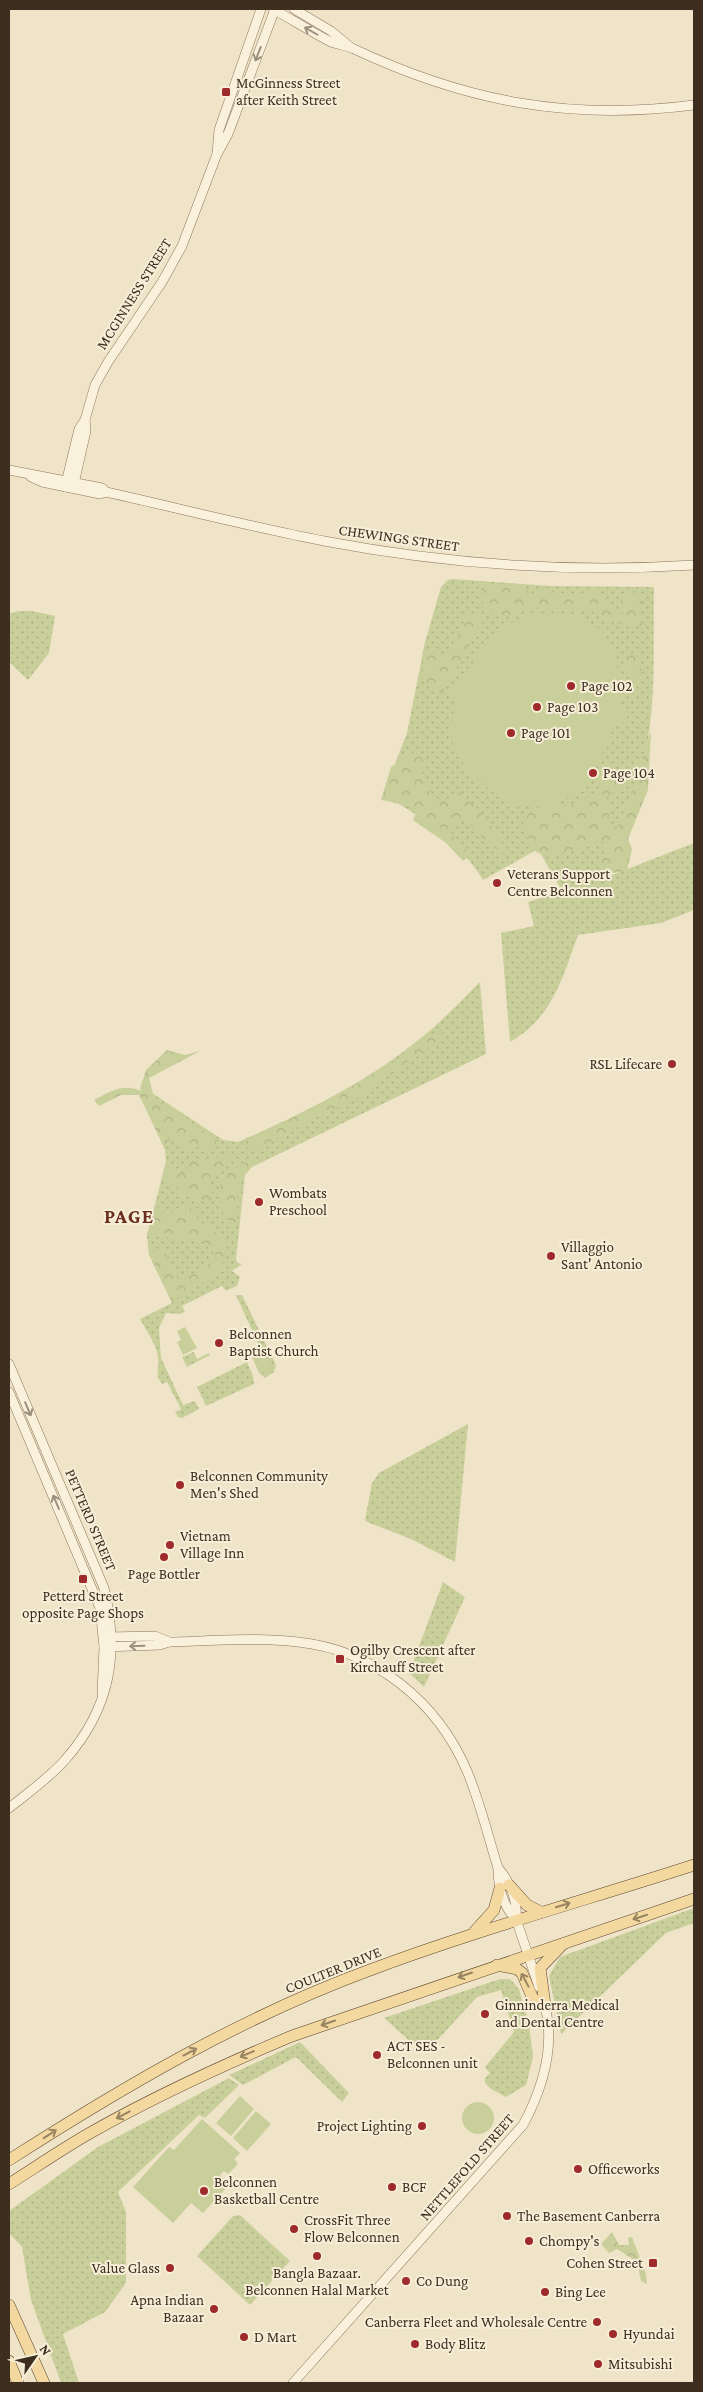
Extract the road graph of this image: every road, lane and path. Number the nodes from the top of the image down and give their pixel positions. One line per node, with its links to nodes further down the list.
1 (261, 9): 6 (street, MCGINNESS STREET)
2 (274, 9): 4 (street, one-way to 2); 6 (street, MCGINNESS STREET, one-way to 6)
3 (294, 9): 4 (street)
4 (351, 48): 5 (street)
5 (694, 104)
6 (217, 154): 8 (street, MCGINNESS STREET)
7 (9, 470): 8 (street, CHEWINGS STREET)
8 (70, 484): 9 (street, CHEWINGS STREET)
9 (694, 565)
10 (9, 1364): 12 (street, PETTERD STREET, one-way to 12)
11 (9, 1392): 12 (street, PETTERD STREET, one-way to 11)
12 (108, 1642): 13 (street, PETTERD STREET); 15 (street, NETTLEFOLD STREET)
13 (9, 1808)
14 (694, 1865): 17 (main road, COULTER DRIVE, one-way to 14)
15 (505, 1886): 17 (main road); 18 (street, NETTLEFOLD STREET); 19 (main road)
16 (694, 1899): 20 (main road, one-way to 20)
17 (541, 1912): 18 (main road, COULTER DRIVE)
18 (516, 1919): 19 (main road, COULTER DRIVE); 21 (street, NETTLEFOLD STREET)
19 (470, 1935): 25 (main road, COULTER DRIVE, one-way to 19)
20 (566, 1942): 21 (main road); 23 (main road)
21 (528, 1954): 22 (main road); 23 (street, NETTLEFOLD STREET)
22 (497, 1964): 23 (main road, one-way to 22); 24 (main road, one-way to 24)
23 (544, 2005): 32 (street, NETTLEFOLD STREET)
24 (89, 2134): 26 (main road); 27 (main road)
25 (9, 2160)
26 (9, 2184)
27 (9, 2191)
28 (9, 2305): 31 (main road)
29 (9, 2361): 30 (main road)
30 (18, 2383)
31 (44, 2383)
32 (293, 2383)

